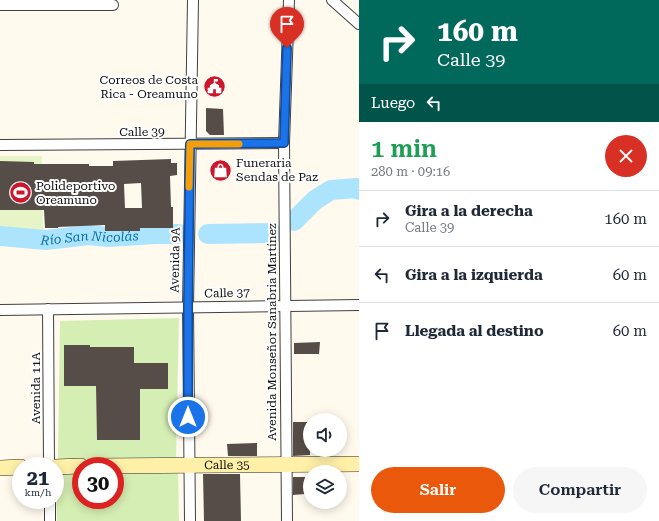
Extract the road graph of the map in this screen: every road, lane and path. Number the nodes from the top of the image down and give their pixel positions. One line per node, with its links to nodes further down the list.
1 (193, 0): 9 (street, Avenida 9A)
2 (289, 0): 8 (street, Avenida Monseñor Sanabria Martínez)
3 (332, 0): 7 (street)
4 (45, 2): 5 (street); 6 (street)
5 (0, 5)
6 (113, 5)
7 (359, 24)
8 (284, 143): 9 (street, Calle 39); 12 (street, Avenida Monseñor Sanabria Martínez)
9 (190, 144): 10 (street, Calle 39); 13 (street, Avenida 9A)
10 (0, 145)
11 (359, 305): 12 (street, Calle 37)
12 (285, 306): 13 (street, Calle 37); 17 (street, Avenida Monseñor Sanabria Martínez)
13 (188, 307): 14 (street, Calle 37); 19 (street, Avenida 9A)
14 (48, 309): 15 (street, Calle 37); 16 (street, Avenida 11A)
15 (0, 310)
16 (49, 457)
17 (286, 464): 18 (main road, Calle 35); 19 (main road, Calle 35); 26 (street, Avenida Monseñor Sanabria Martínez)
18 (359, 464)
19 (189, 465): 20 (main road, Calle 35); 25 (street, Avenida 9A)
20 (124, 466)
21 (12, 467): 22 (main road)
22 (0, 468)
23 (50, 509): 24 (street)
24 (50, 521)
25 (190, 521)
26 (286, 521)

